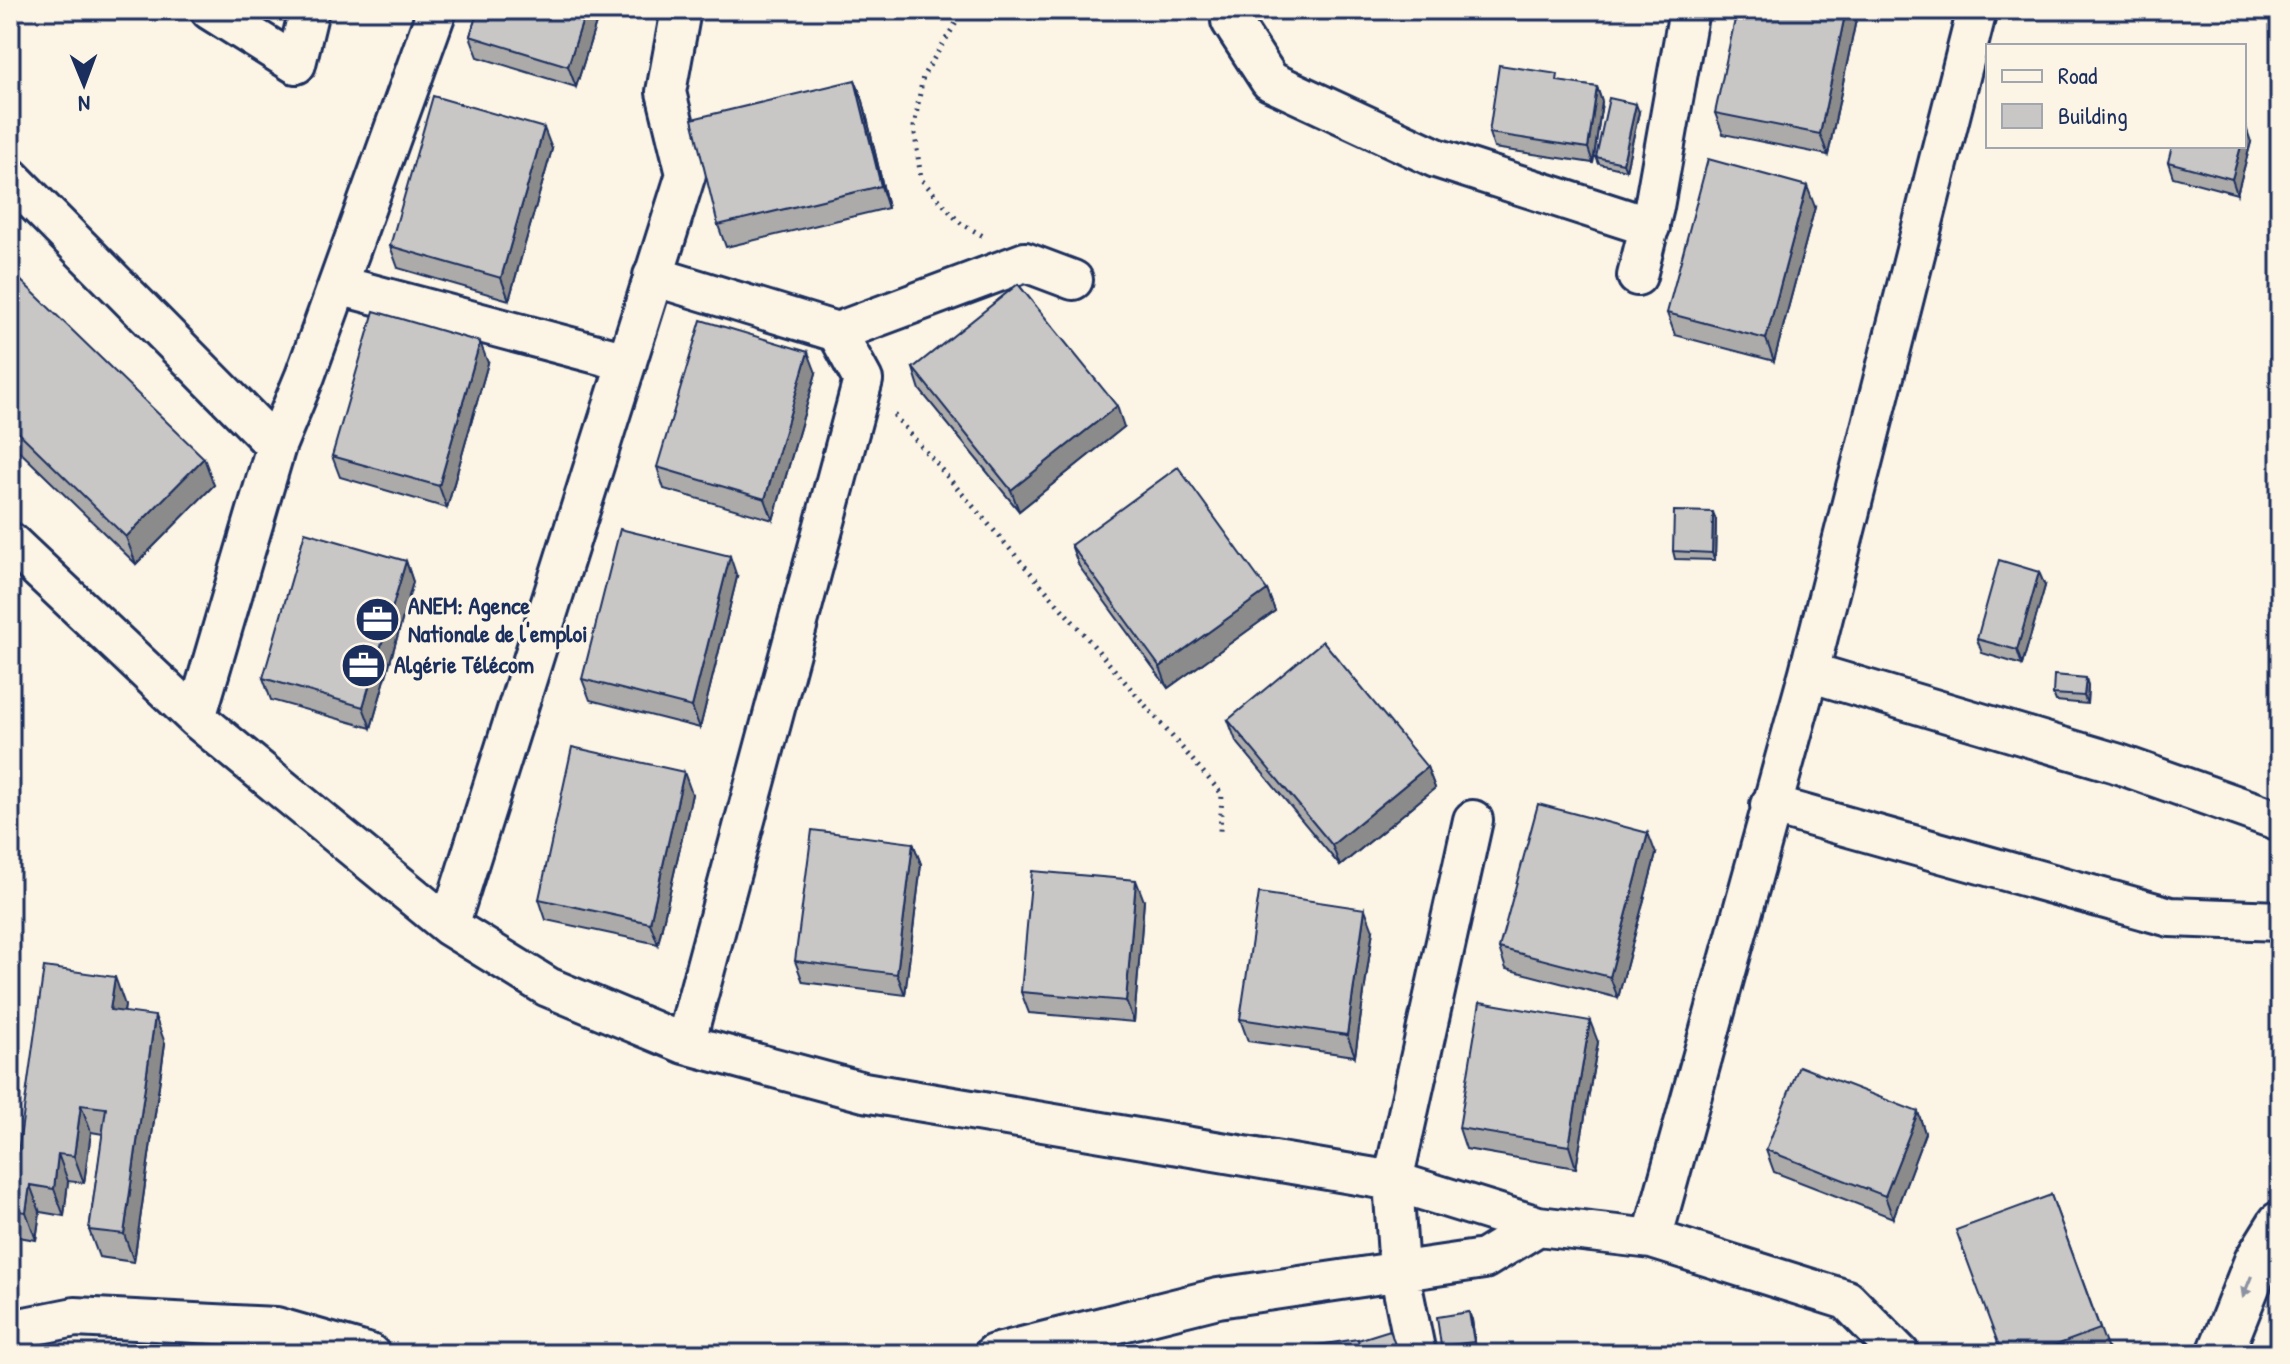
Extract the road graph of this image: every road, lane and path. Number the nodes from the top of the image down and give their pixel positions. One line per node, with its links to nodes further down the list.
1 (210, 10): 2 (street)
2 (309, 10)
3 (437, 10): 15 (street)
4 (681, 10): 12 (street)
5 (964, 10): 11 (path)
6 (1233, 10): 10 (street)
7 (1689, 10): 10 (street)
8 (1977, 10): 21 (street)
9 (10, 177): 19 (street)
10 (1650, 227): 13 (street)
11 (1025, 262): 14 (street); 16 (street)
12 (653, 276): 16 (street); 17 (street)
13 (1637, 276)
14 (1073, 280)
15 (338, 285): 17 (street); 19 (street)
16 (837, 332): 18 (street)
17 (627, 362): 28 (street)
18 (863, 380): 26 (path); 29 (street)
19 (276, 446): 22 (street)
20 (10, 542): 22 (street)
21 (1809, 672): 23 (street); 25 (street)
22 (196, 718): 28 (street)
23 (1770, 805): 27 (street); 33 (street)
24 (1473, 820): 30 (street)
25 (2280, 821)
26 (1220, 831)
27 (2280, 921)
28 (449, 926): 29 (street)
29 (685, 1044): 30 (street)
30 (1393, 1181): 32 (street); 34 (street)
31 (2280, 1224): 40 (main road, one-way to 40)
32 (1538, 1226): 33 (street); 34 (street)
33 (1652, 1239): 39 (street)
34 (1399, 1271): 37 (street); 38 (street)
35 (10, 1330): 36 (street)
36 (370, 1354)
37 (994, 1354)
38 (1416, 1354)
39 (1900, 1354)
40 (2220, 1354)

